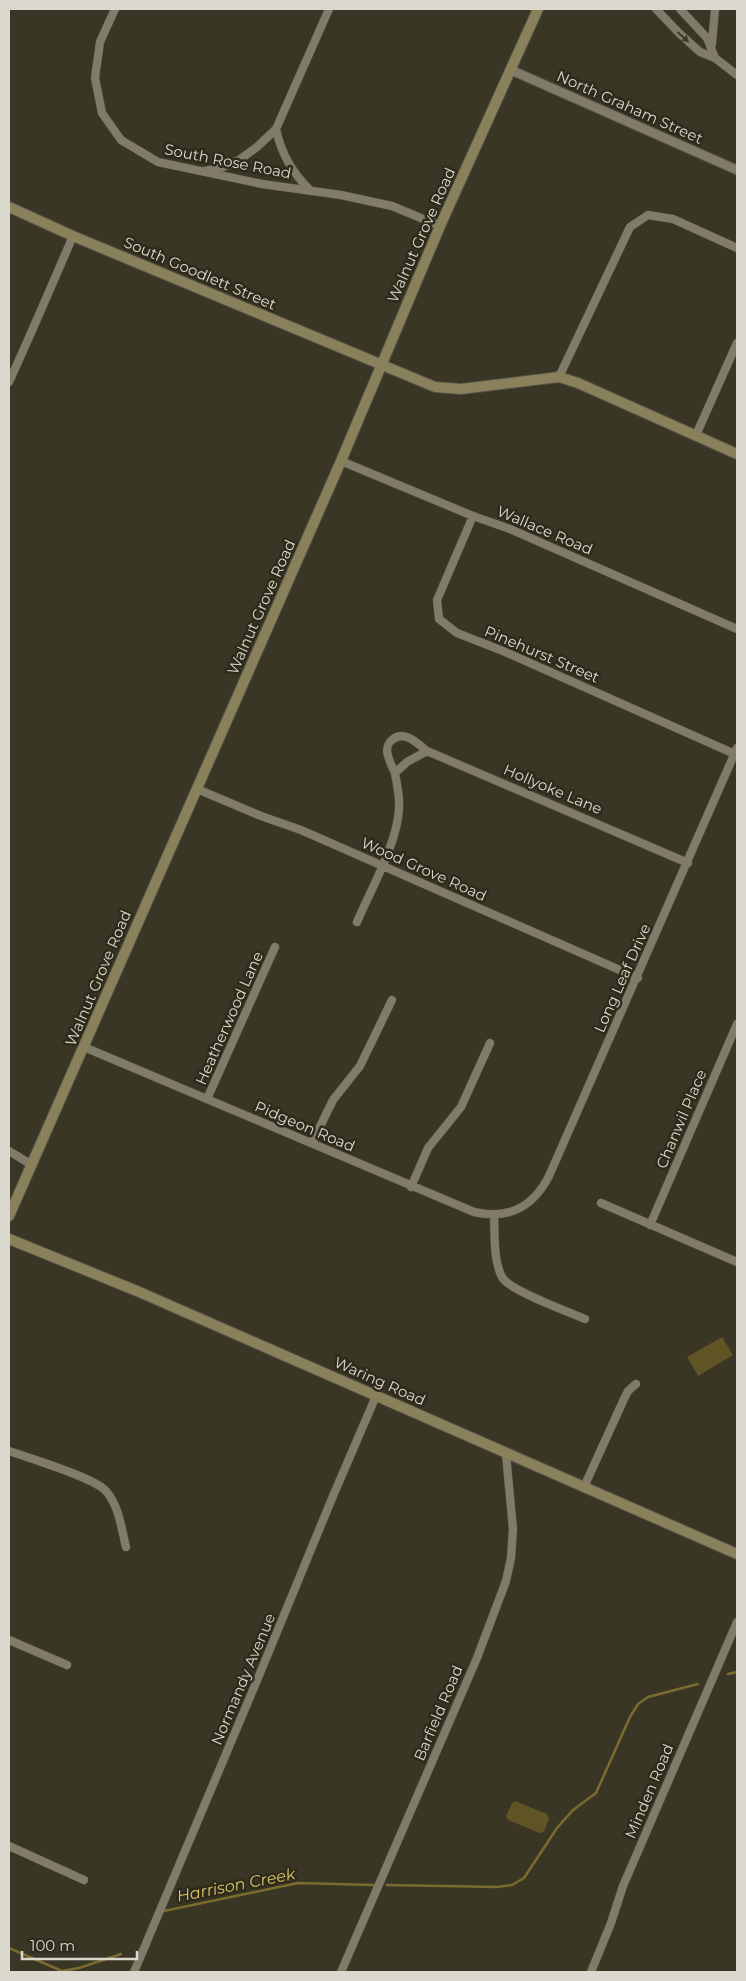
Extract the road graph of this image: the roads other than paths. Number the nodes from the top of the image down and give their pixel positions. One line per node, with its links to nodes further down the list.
1 (115, 9): 12 (street, South Rose Road)
2 (329, 9): 10 (street)
3 (538, 9): 8 (main road, Walnut Grove Road)
4 (680, 9): 7 (street)
5 (715, 9): 7 (street)
6 (662, 11): 7 (street, one-way to 7)
7 (715, 58): 9 (street)
8 (511, 70): 11 (street, North Graham Street); 15 (main road, Walnut Grove Road)
9 (737, 75)
10 (276, 129): 12 (street); 13 (street)
11 (737, 170)
12 (200, 172): 13 (street, South Rose Road)
13 (312, 191): 15 (street, South Rose Road)
14 (9, 207): 16 (main road, South Goodlett Street)
15 (440, 226): 19 (main road, Walnut Grove Road)
16 (74, 236): 19 (main road, South Goodlett Street); 21 (street)
17 (737, 248): 20 (street)
18 (737, 343): 22 (street)
19 (381, 364): 20 (main road, South Goodlett Street); 24 (main road, Walnut Grove Road)
20 (559, 377): 22 (main road)
21 (9, 382)
22 (696, 434): 23 (main road)
23 (737, 454)
24 (341, 461): 25 (street, Wallace Road); 30 (main road, Walnut Grove Road)
25 (473, 516): 26 (street, Wallace Road); 28 (street, Pinehurst Street)
26 (737, 629)
27 (427, 751): 29 (street); 29 (street, Hollyoke Lane); 31 (street, Hollyoke Lane)
28 (736, 753): 31 (street, Long Leaf Drive)
29 (395, 774): 32 (street)
30 (197, 788): 32 (street, Wood Grove Road); 39 (main road, Walnut Grove Road)
31 (688, 863): 35 (street, Long Leaf Drive)
32 (382, 866): 33 (street); 35 (street, Wood Grove Road)
33 (357, 922)
34 (275, 948): 40 (street, Heatherwood Lane)
35 (638, 978): 46 (street, Long Leaf Drive)
36 (392, 1000): 41 (street)
37 (737, 1024): 49 (street, Chanwil Place)
38 (490, 1043): 44 (street)
39 (84, 1047): 40 (street, Pidgeon Road); 43 (main road, Walnut Grove Road)
40 (207, 1099): 41 (street, Pidgeon Road)
41 (312, 1143): 44 (street, Pidgeon Road)
42 (9, 1151): 43 (street)
43 (32, 1165): 48 (main road, Walnut Grove Road)
44 (411, 1187): 47 (street, Pidgeon Road)
45 (601, 1203): 49 (street)
46 (518, 1209): 47 (street, Pidgeon Road)
47 (494, 1215): 52 (street)
48 (9, 1216)
49 (650, 1225): 51 (street)
50 (9, 1239): 54 (main road, Waring Road)
51 (737, 1262)
52 (585, 1318)
53 (636, 1384): 57 (street)
54 (376, 1396): 56 (main road, Waring Road); 65 (street, Normandy Avenue)
55 (9, 1451): 58 (street)
56 (506, 1454): 57 (main road, Waring Road); 66 (street, Barfield Road)
57 (584, 1487): 59 (main road, Waring Road)
58 (126, 1547)
59 (737, 1554)
60 (737, 1622): 67 (street, Minden Road)
61 (9, 1640): 62 (street)
62 (67, 1665)
63 (9, 1846): 64 (street)
64 (84, 1880)
65 (134, 1972)
66 (341, 1972)
67 (591, 1972)

